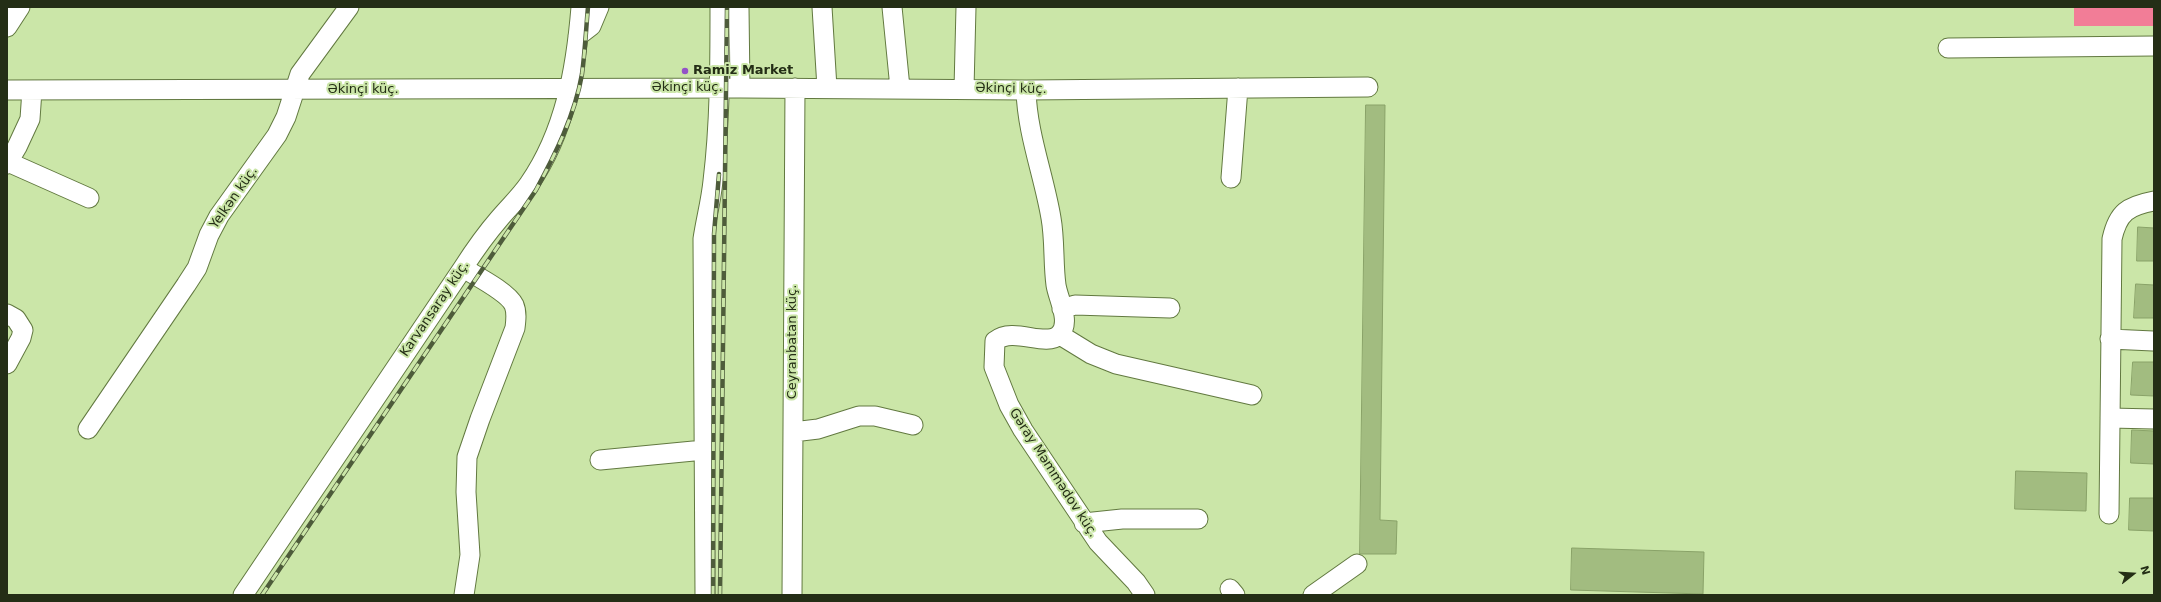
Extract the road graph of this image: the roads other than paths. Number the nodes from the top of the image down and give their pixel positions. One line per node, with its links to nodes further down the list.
1 (20, 7): 10 (street)
2 (349, 7): 25 (street, Yelkən küç.)
3 (581, 7): 11 (street, Karvansaray küç.)
4 (599, 7): 11 (street)
5 (720, 7): 15 (street)
6 (739, 7): 16 (street)
7 (822, 7): 18 (street)
8 (892, 7): 19 (street)
9 (966, 7): 22 (street)
10 (7, 27)
11 (578, 36): 21 (street, Karvansaray küç.)
12 (2154, 46): 13 (street)
13 (1948, 48)
14 (1368, 86): 20 (street, Əkinçi küç.)
15 (720, 88): 16 (street, Əkinçi küç.); 21 (street, Əkinçi küç.); 45 (street)
16 (740, 88): 17 (street, Əkinçi küç.)
17 (795, 88): 18 (street, Əkinçi küç.); 44 (street, Ceyranbatan küç.)
18 (827, 88): 19 (street, Əkinçi küç.)
19 (900, 88): 22 (street, Əkinçi küç.)
20 (1238, 88): 26 (street, Əkinçi küç.); 28 (street)
21 (570, 89): 25 (street, Əkinçi küç.); 31 (street, Karvansaray küç.)
22 (964, 89): 26 (street, Əkinçi küç.)
23 (7, 90): 24 (street, Əkinçi küç.)
24 (32, 90): 25 (street, Əkinçi küç.); 27 (street)
25 (295, 90): 43 (street, Yelkən küç.)
26 (1026, 90): 33 (street)
27 (8, 163): 29 (street)
28 (1230, 178)
29 (89, 198)
30 (2154, 201): 36 (street)
31 (462, 268): 51 (street, Karvansaray küç.); 52 (street)
32 (1170, 308): 33 (street)
33 (1062, 309): 35 (street)
34 (7, 314): 38 (street)
35 (1060, 335): 39 (street); 49 (street, Gəray Məmmədov küç.)
36 (2110, 339): 37 (street); 40 (street)
37 (2153, 341)
38 (7, 364)
39 (1252, 395)
40 (2110, 418): 41 (street); 47 (street)
41 (2154, 420)
42 (913, 425): 44 (street)
43 (88, 429)
44 (793, 432): 54 (street, Ceyranbatan küç.)
45 (704, 450): 46 (street); 53 (street)
46 (600, 460)
47 (2109, 514)
48 (1198, 519): 49 (street)
49 (1084, 523): 55 (street, Gəray Məmmədov küç.)
50 (1357, 564): 56 (street)
51 (243, 595)
52 (464, 595)
53 (705, 595)
54 (792, 595)
55 (1145, 595)
56 (1313, 595)

